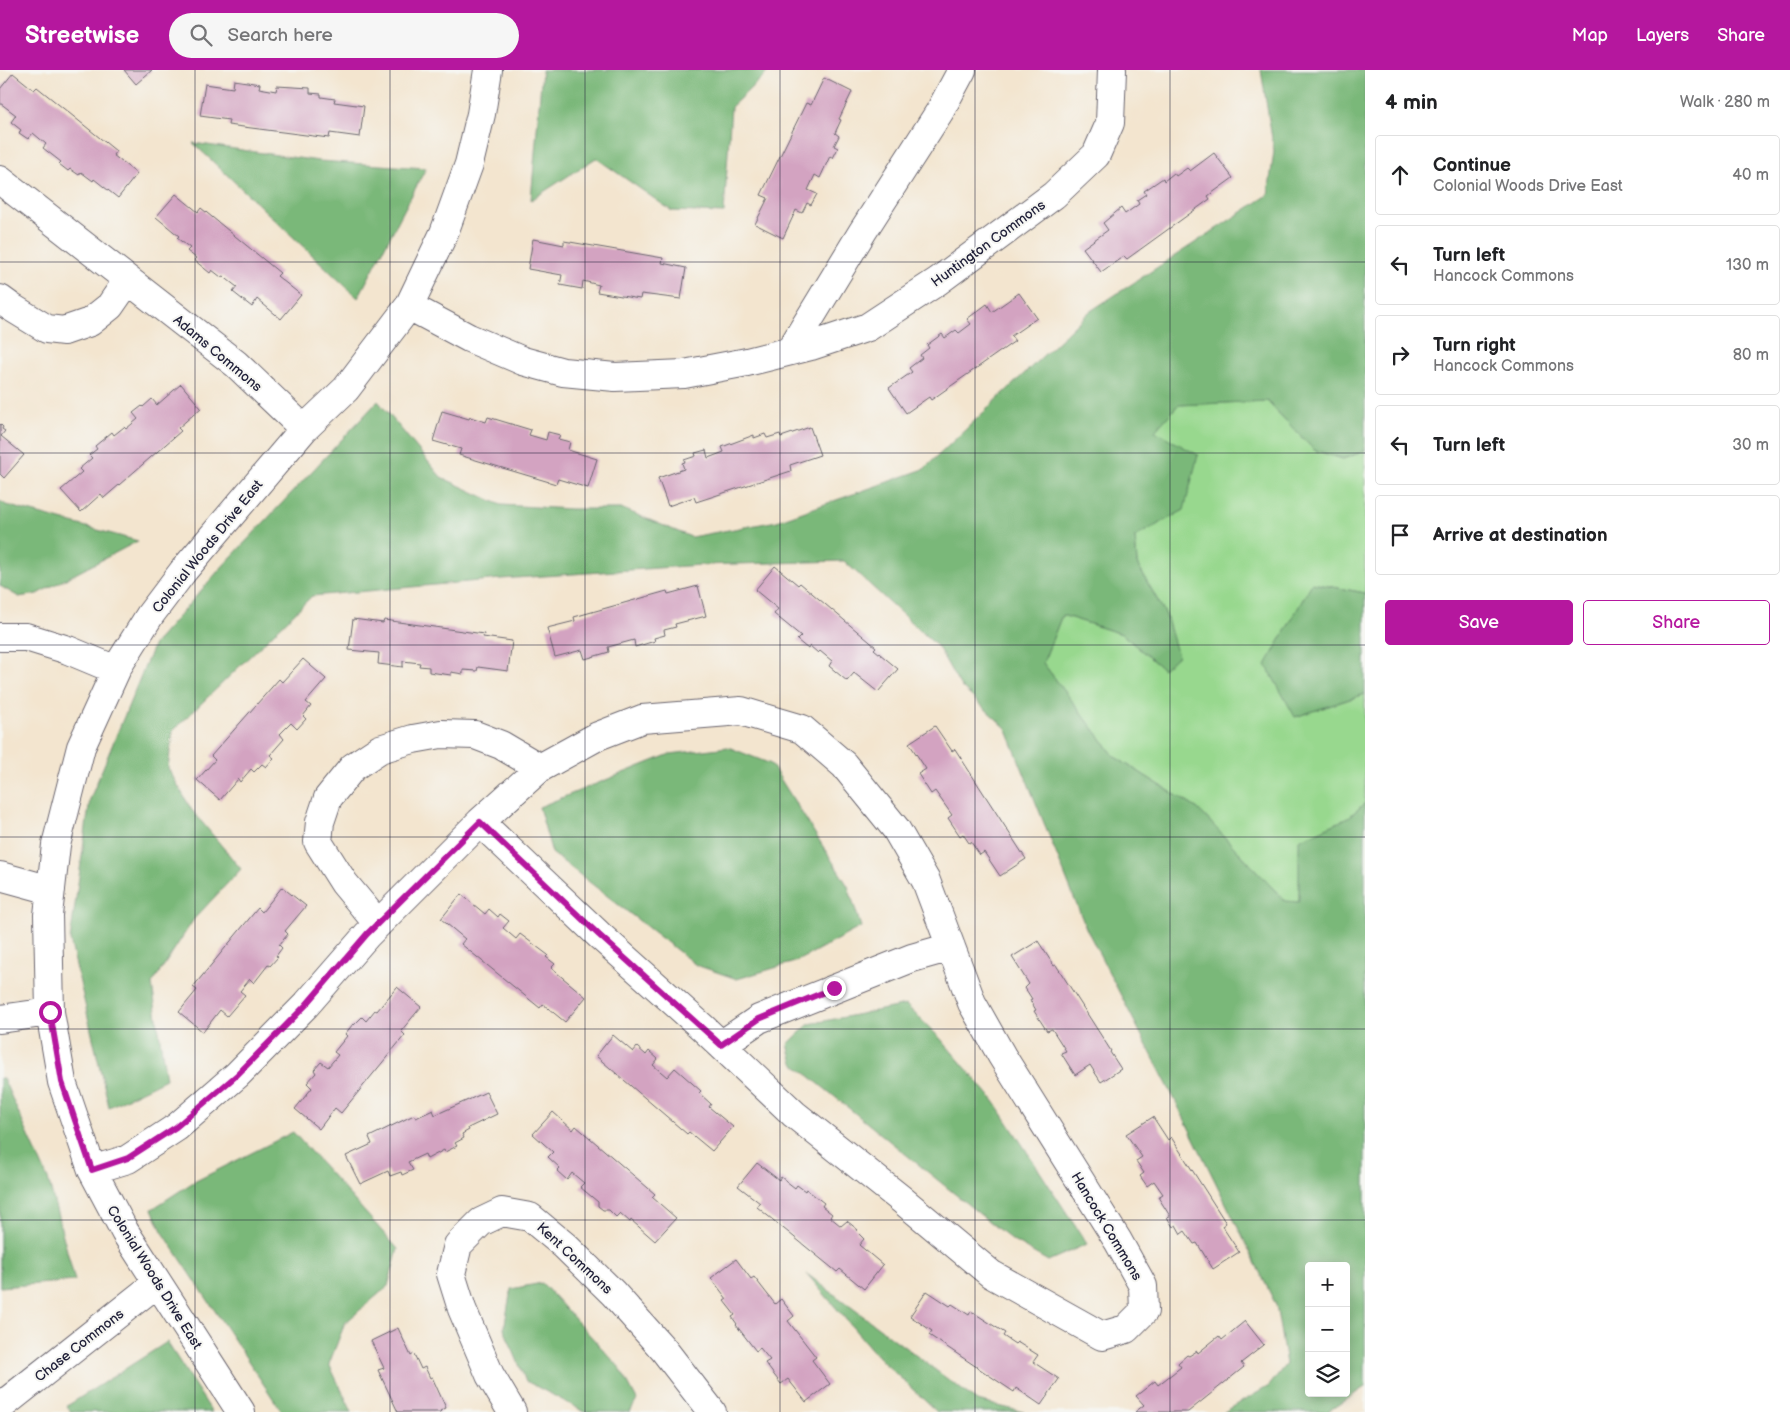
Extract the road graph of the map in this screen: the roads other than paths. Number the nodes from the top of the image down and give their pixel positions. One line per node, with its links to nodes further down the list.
1 (488, 70): 7 (street, Colonial Woods Drive East)
2 (962, 70): 8 (street)
3 (1112, 70): 8 (street, Huntington Commons)
4 (0, 180): 5 (street, Adams Commons)
5 (128, 280): 6 (street); 9 (street, Adams Commons)
6 (0, 299)
7 (409, 306): 8 (street, Huntington Commons); 9 (street, Colonial Woods Drive East)
8 (790, 351)
9 (304, 429): 11 (street, Colonial Woods Drive East)
10 (0, 637): 11 (street)
11 (116, 670): 15 (street, Colonial Woods Drive East)
12 (540, 768): 13 (street, Hancock Commons); 16 (street); 17 (street, Hancock Commons)
13 (480, 822): 16 (street, Hancock Commons); 20 (street, Hancock Commons)
14 (0, 876): 15 (street)
15 (51, 890): 18 (street, Colonial Woods Drive East)
16 (378, 924): 21 (street, Hancock Commons)
17 (951, 947): 20 (street); 20 (street, Hancock Commons)
18 (50, 1012): 19 (street); 21 (street, Colonial Woods Drive East)
19 (0, 1018)
20 (721, 1045)
21 (92, 1170): 22 (street, Colonial Woods Drive East)
22 (157, 1283): 23 (street, Chase Commons); 24 (street, Colonial Woods Drive East)
23 (0, 1407)
24 (241, 1412)
25 (512, 1412): 26 (street, Kent Commons)
26 (712, 1412)

